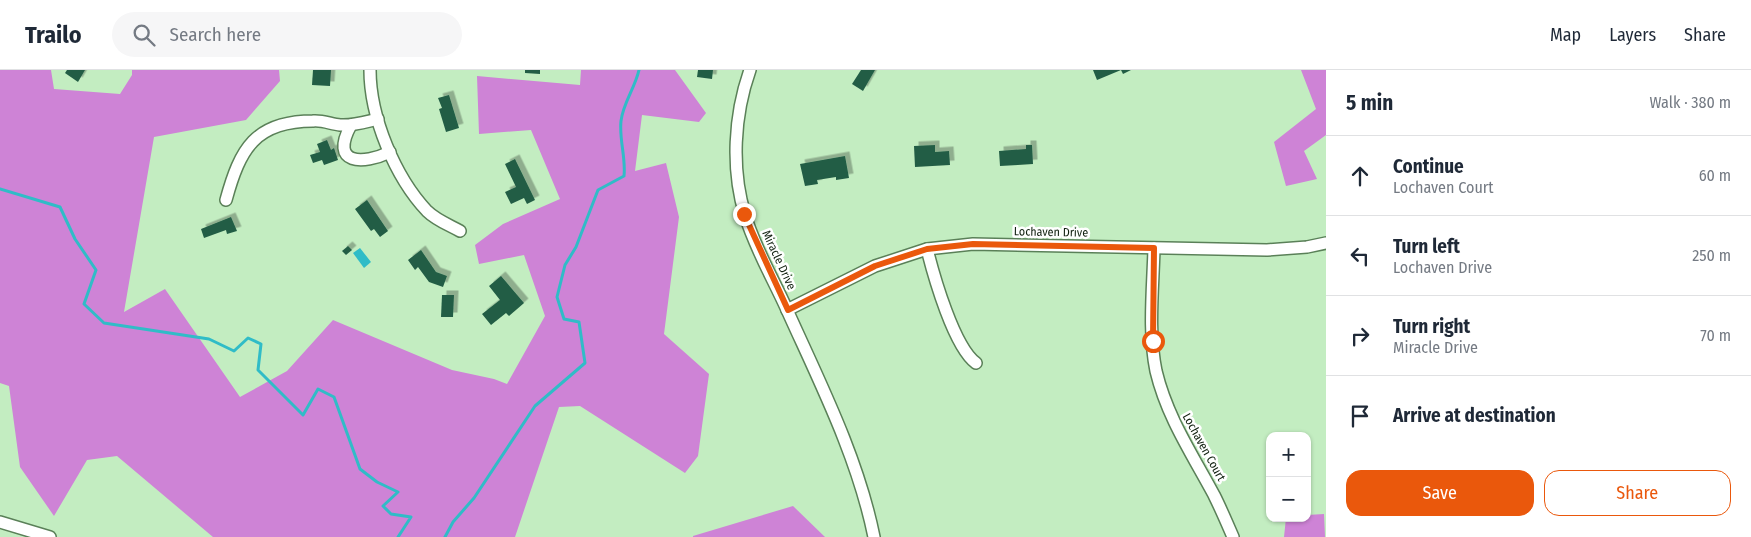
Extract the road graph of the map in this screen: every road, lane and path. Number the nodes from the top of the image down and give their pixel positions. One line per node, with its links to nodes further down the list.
1 (370, 70): 3 (street)
2 (750, 70): 11 (street, Miracle Drive)
3 (378, 119): 4 (street); 5 (street)
4 (351, 125): 5 (street); 6 (street)
5 (390, 152): 7 (street)
6 (226, 200)
7 (460, 231)
8 (1326, 243): 9 (street, Lochaven Drive)
9 (1154, 248): 10 (street, Lochaven Drive); 16 (street, Lochaven Court)
10 (927, 249): 11 (street, Lochaven Drive); 12 (street)
11 (788, 310): 15 (street, Miracle Drive)
12 (976, 363)
13 (0, 522): 14 (street)
14 (50, 537)
15 (874, 537)
16 (1233, 537)

